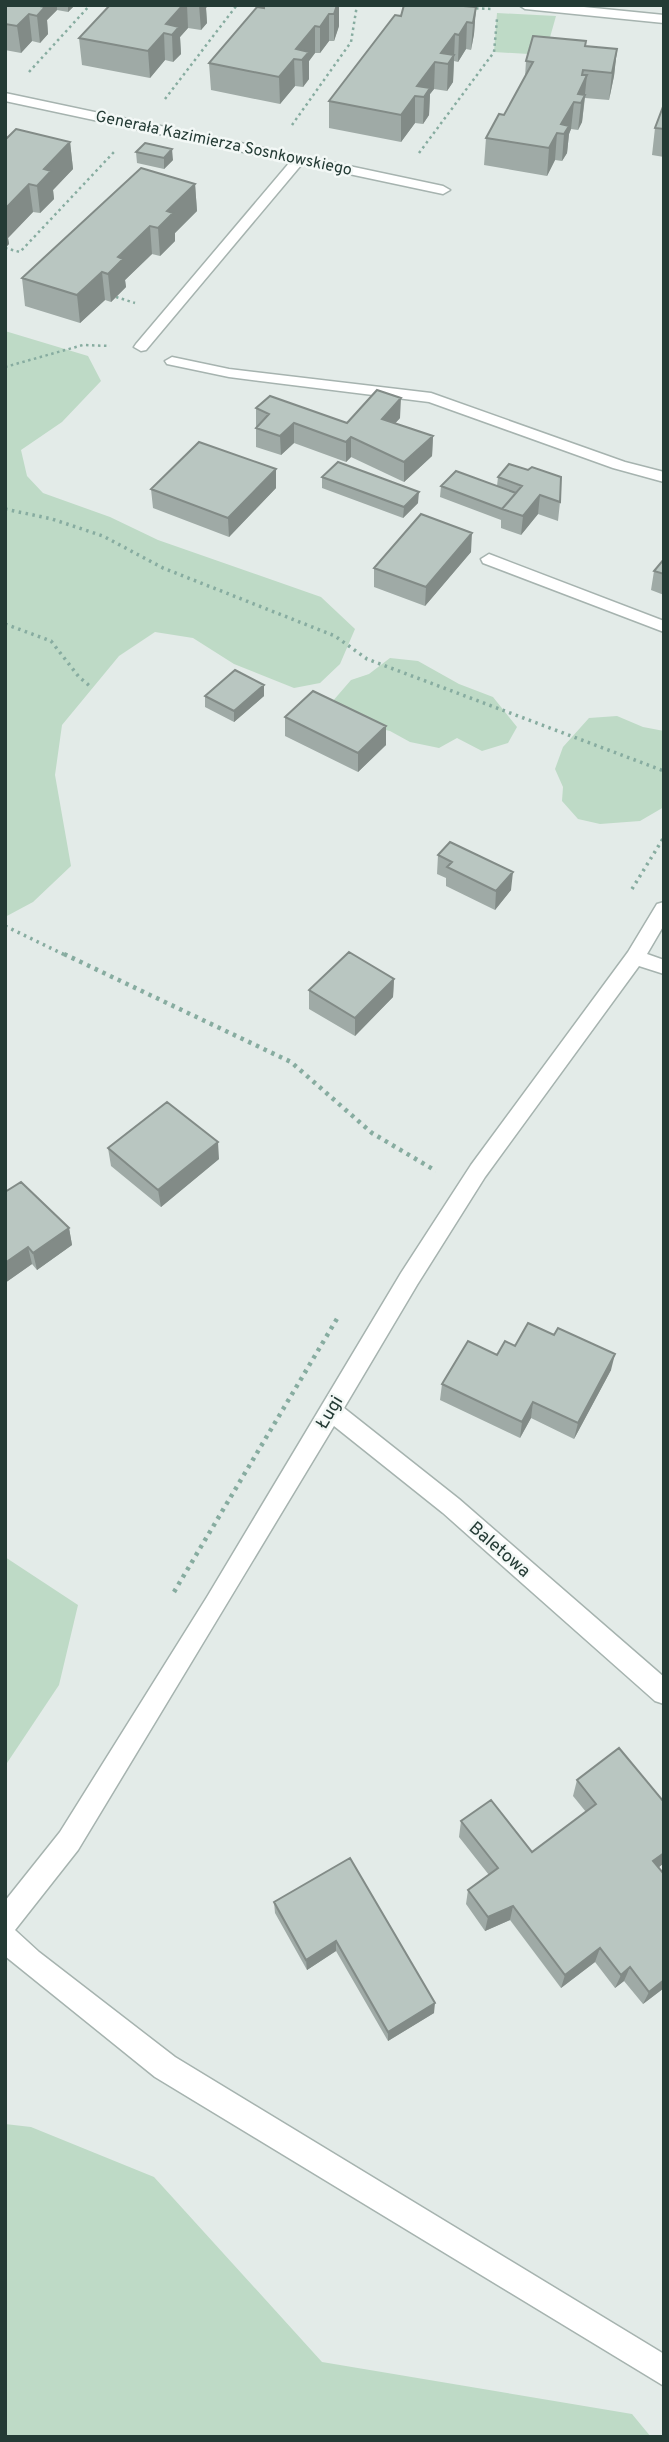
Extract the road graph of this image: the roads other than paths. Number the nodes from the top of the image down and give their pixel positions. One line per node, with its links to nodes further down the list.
1 (525, 5): 2 (street)
2 (664, 19)
3 (6, 97): 4 (street, Generała Kazimierza Sosnkowskiego)
4 (300, 158): 5 (street, Generała Kazimierza Sosnkowskiego); 6 (street)
5 (443, 190)
6 (141, 347)
7 (172, 361): 8 (street)
8 (664, 477)
9 (489, 559): 10 (street)
10 (664, 627)
11 (664, 909): 12 (street, Ługi)
12 (635, 957): 13 (street); 14 (street, Ługi)
13 (664, 967)
14 (330, 1410): 15 (street, Baletowa); 16 (street, Ługi)
15 (664, 1693)
16 (5, 1922)
17 (5, 1938): 18 (street)
18 (664, 2371)

